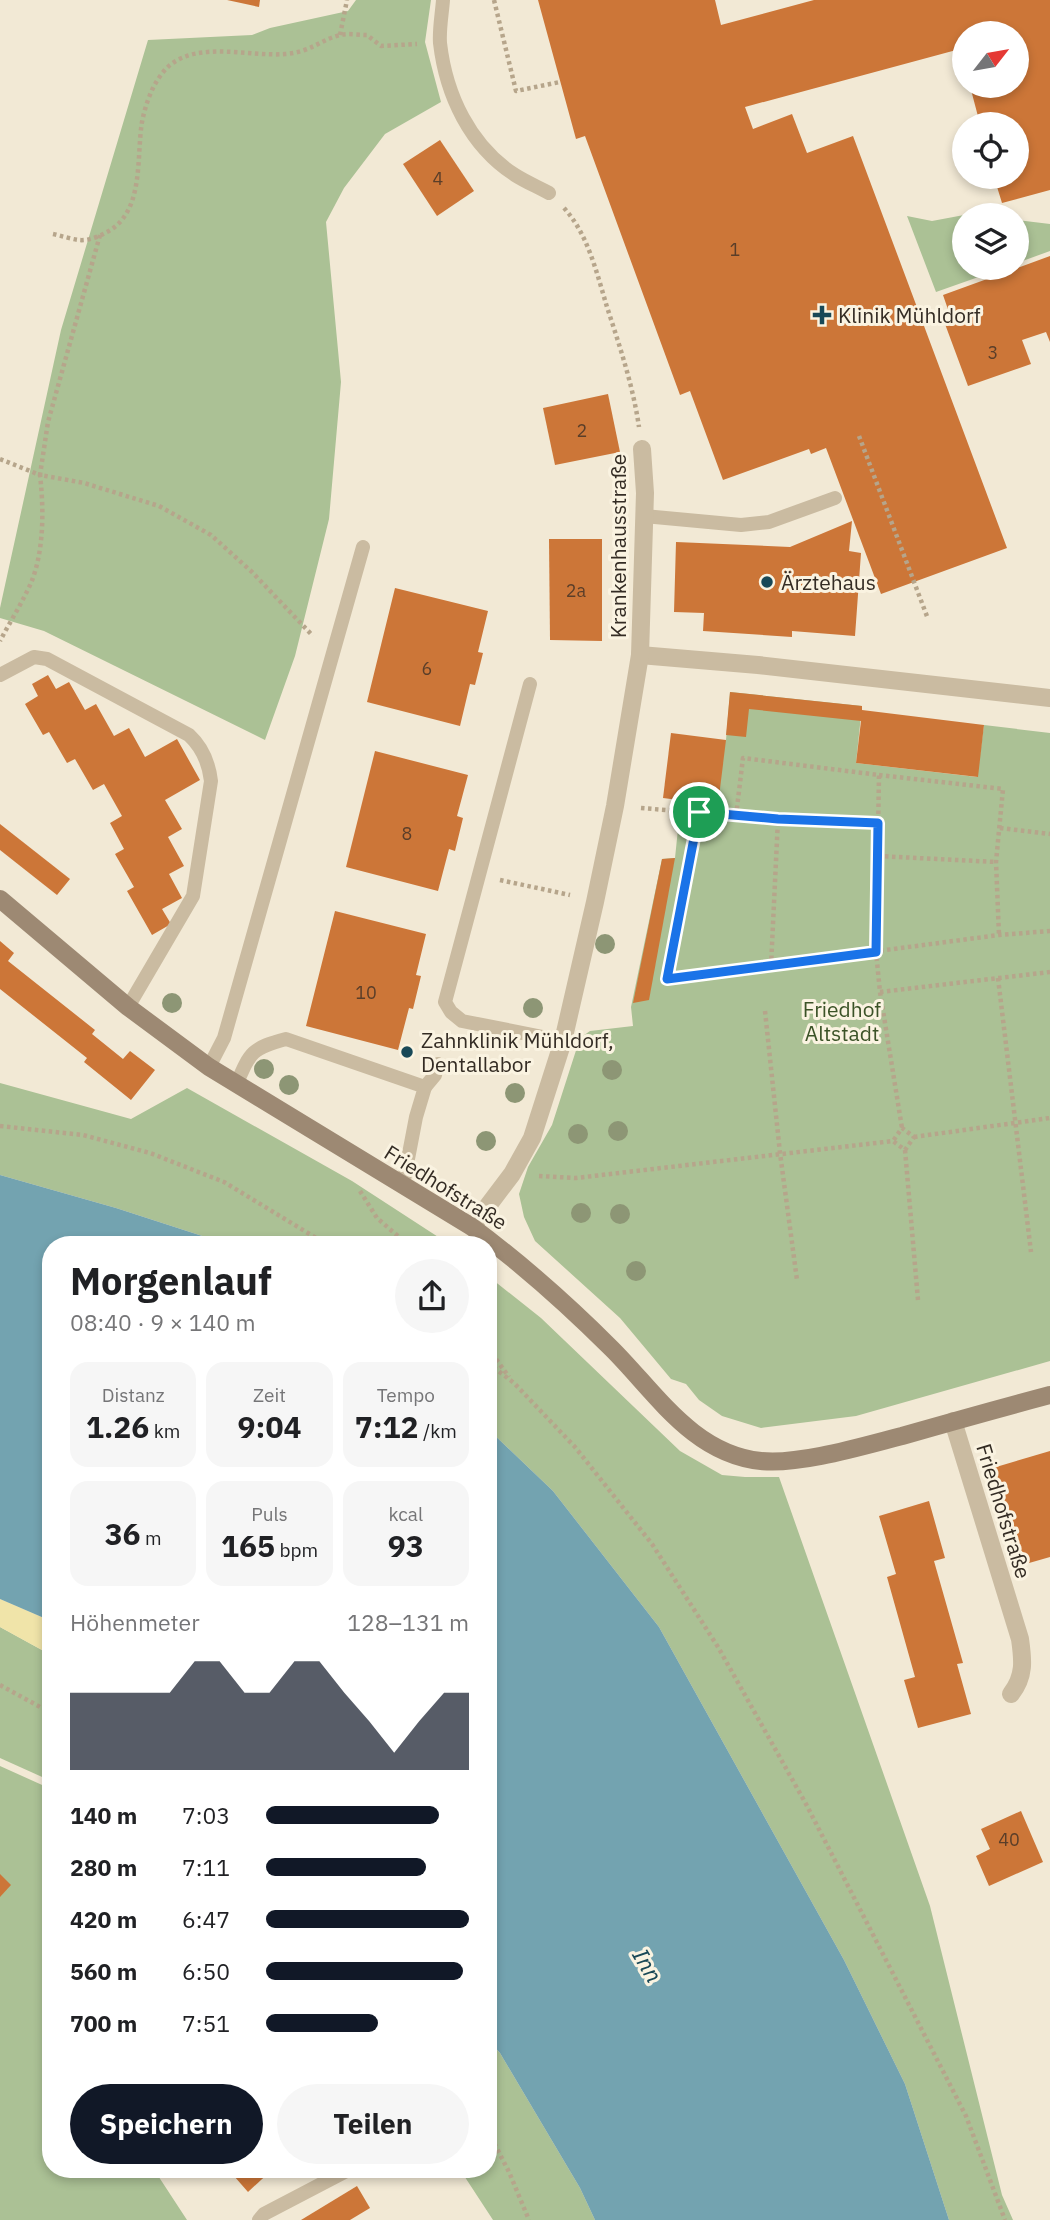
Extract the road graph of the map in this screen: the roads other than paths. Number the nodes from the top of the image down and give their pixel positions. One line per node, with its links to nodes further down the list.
1 (443, 0): 2 (lane)
2 (549, 192)
3 (642, 449): 5 (street, Krankenhausstraße)
4 (835, 498): 5 (lane)
5 (644, 516): 7 (street, Krankenhausstraße)
6 (363, 547): 15 (lane)
7 (640, 655): 10 (street, Krankenhausstraße); 13 (street, Krankenhausstraße)
8 (0, 675): 12 (lane)
9 (530, 684): 13 (lane)
10 (1050, 698)
11 (0, 899): 12 (street, Friedhofstraße)
12 (128, 1007): 15 (street, Friedhofstraße)
13 (563, 1041): 19 (street, Krankenhausstraße)
14 (438, 1064): 17 (lane)
15 (209, 1067): 16 (street, Friedhofstraße)
16 (236, 1085): 17 (lane); 18 (street, Friedhofstraße)
17 (425, 1087): 18 (lane)
18 (403, 1185): 19 (street, Friedhofstraße)
19 (472, 1227): 20 (street, Friedhofstraße)
20 (484, 1236)
21 (497, 1245): 23 (street, Friedhofstraße)
22 (1050, 1395): 23 (street, Friedhofstraße)
23 (953, 1422): 24 (street, Friedhofstraße)
24 (1011, 1693)
25 (333, 2178): 26 (lane)
26 (259, 2220)

